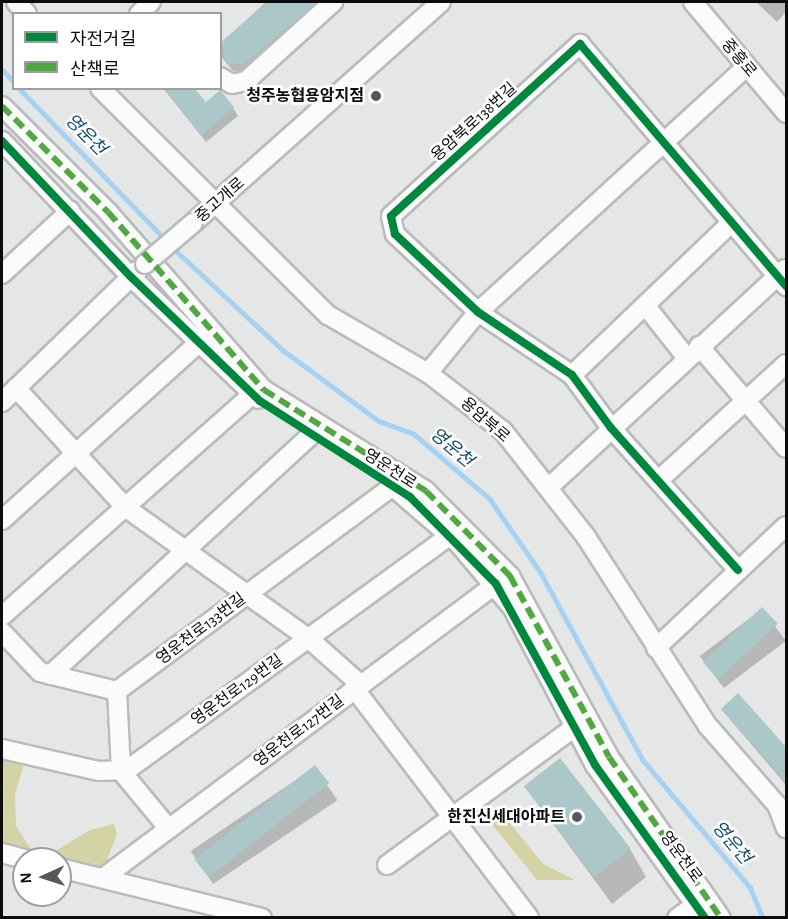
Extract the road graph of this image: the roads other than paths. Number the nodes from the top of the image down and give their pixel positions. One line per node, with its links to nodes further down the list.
1 (331, 2): 5 (street)
2 (441, 2): 11 (street, 중고개로)
3 (693, 2): 4 (street, 중흥로)
4 (746, 67): 8 (street, 중흥로); 10 (street)
5 (222, 78)
6 (102, 90): 11 (street, 용암북로)
7 (2, 106): 62 (street)
8 (786, 113)
9 (2, 141): 12 (street, 영운천로)
10 (662, 143): 13 (street, 용암북로138번길); 18 (street); 18 (street, 용암북로138번길)
11 (217, 203): 15 (street, 중고개로, bridge); 22 (street, 용암북로)
12 (70, 212): 14 (street); 15 (street, 영운천로)
13 (731, 223): 16 (street, 용암북로138번길); 17 (street)
14 (2, 273)
15 (131, 277): 19 (street, 영운천로); 24 (street, 중고개로)
16 (783, 277): 20 (street)
17 (645, 305): 20 (street); 23 (street)
18 (478, 312): 22 (street); 23 (street, 용암북로138번길)
19 (200, 342): 25 (street, 영운천로); 30 (street)
20 (693, 352): 26 (street); 27 (street)
21 (786, 364): 26 (street)
22 (428, 373): 33 (street, 용암북로)
23 (572, 375): 27 (street, 용암북로138번길)
24 (7, 394): 30 (street)
25 (253, 394): 28 (street, 영운천로); 34 (street)
26 (746, 401): 29 (street); 31 (street)
27 (611, 428): 31 (street, 용암북로138번길); 33 (street)
28 (312, 434): 32 (street, 영운천로); 38 (street)
29 (786, 448)
30 (74, 455): 34 (street); 35 (street)
31 (661, 478): 39 (street, 용암북로138번길)
32 (393, 486): 37 (street, 영운천로); 41 (street, 영운천로133번길)
33 (548, 488): 45 (street, 용암북로)
34 (125, 507): 38 (street); 42 (street)
35 (2, 520)
36 (786, 526): 39 (street)
37 (450, 535): 40 (street, 영운천로); 44 (street, 영운천로129번길)
38 (184, 552): 41 (street); 46 (street)
39 (738, 570): 45 (street)
40 (495, 584): 47 (street, 영운천로127번길); 49 (street, 영운천로)
41 (246, 595): 44 (street); 48 (street, 영운천로133번길)
42 (2, 616)
43 (2, 632): 46 (street)
44 (308, 638): 47 (street); 51 (street, 영운천로129번길)
45 (656, 648): 53 (street, 용암북로)
46 (50, 675): 48 (street)
47 (357, 686): 52 (street); 54 (street, 영운천로127번길)
48 (117, 691): 51 (street)
49 (575, 727): 52 (street); 58 (street, 영운천로)
50 (2, 749): 51 (street)
51 (121, 771): 54 (street)
52 (456, 819): 55 (street); 60 (street)
53 (786, 828)
54 (168, 829): 57 (street, 영운천로127번길)
55 (387, 865)
56 (72, 871): 57 (street)
57 (103, 878): 59 (street)
58 (701, 911): 61 (street)
59 (262, 918)
60 (529, 918)
61 (677, 918)
62 (721, 918)

